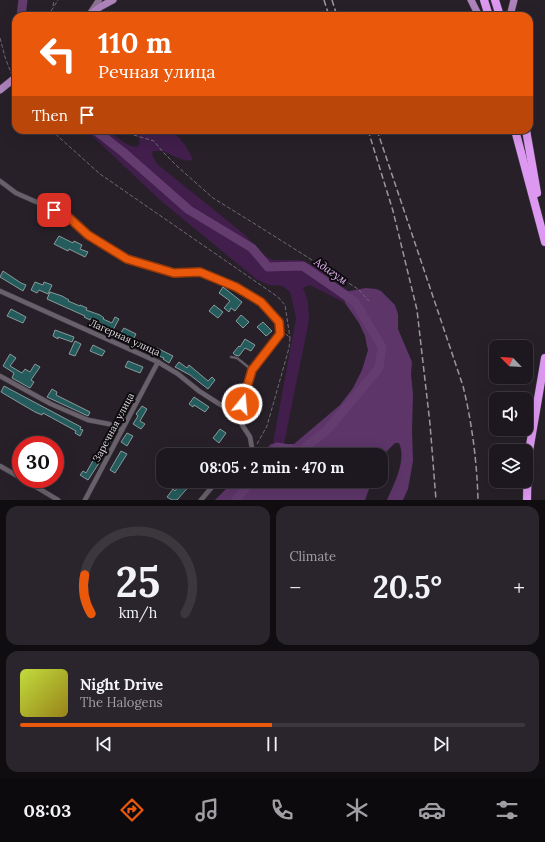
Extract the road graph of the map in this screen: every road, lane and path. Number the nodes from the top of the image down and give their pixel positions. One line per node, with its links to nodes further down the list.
1 (54, 0): 9 (path)
2 (58, 0): 9 (path)
3 (99, 0): 11 (main road)
4 (113, 0): 12 (main road)
5 (470, 0): 13 (main road)
6 (484, 0): 14 (highway)
7 (495, 0): 15 (highway)
8 (514, 0): 16 (main road)
9 (52, 9): 10 (path)
10 (50, 12)
11 (91, 12)
12 (94, 12)
13 (477, 12)
14 (488, 12)
15 (499, 12)
16 (511, 12)
17 (0, 38): 18 (path)
18 (12, 71)
19 (12, 80): 20 (main road, bridge)
20 (0, 90)
21 (55, 134): 30 (path)
22 (130, 134): 28 (path)
23 (516, 134): 26 (highway)
24 (527, 134): 26 (highway)
25 (0, 181): 29 (street)
26 (545, 241)
27 (0, 291): 33 (street, Лагерная улица)
28 (369, 301)
29 (280, 328): 30 (path); 34 (street)
30 (290, 338): 38 (path)
31 (231, 357): 34 (lane)
32 (545, 358): 46 (highway)
33 (158, 362): 36 (street, Лагерная улица); 37 (street, Заречная улица)
34 (252, 370): 36 (street)
35 (0, 376): 37 (street)
36 (235, 414): 38 (street)
37 (122, 430): 44 (street, Заречная улица)
38 (252, 448)
39 (0, 466): 40 (street)
40 (12, 473)
41 (38, 488): 43 (street)
42 (212, 488): 45 (street)
43 (58, 500)
44 (85, 500)
45 (201, 500)
46 (527, 500)

